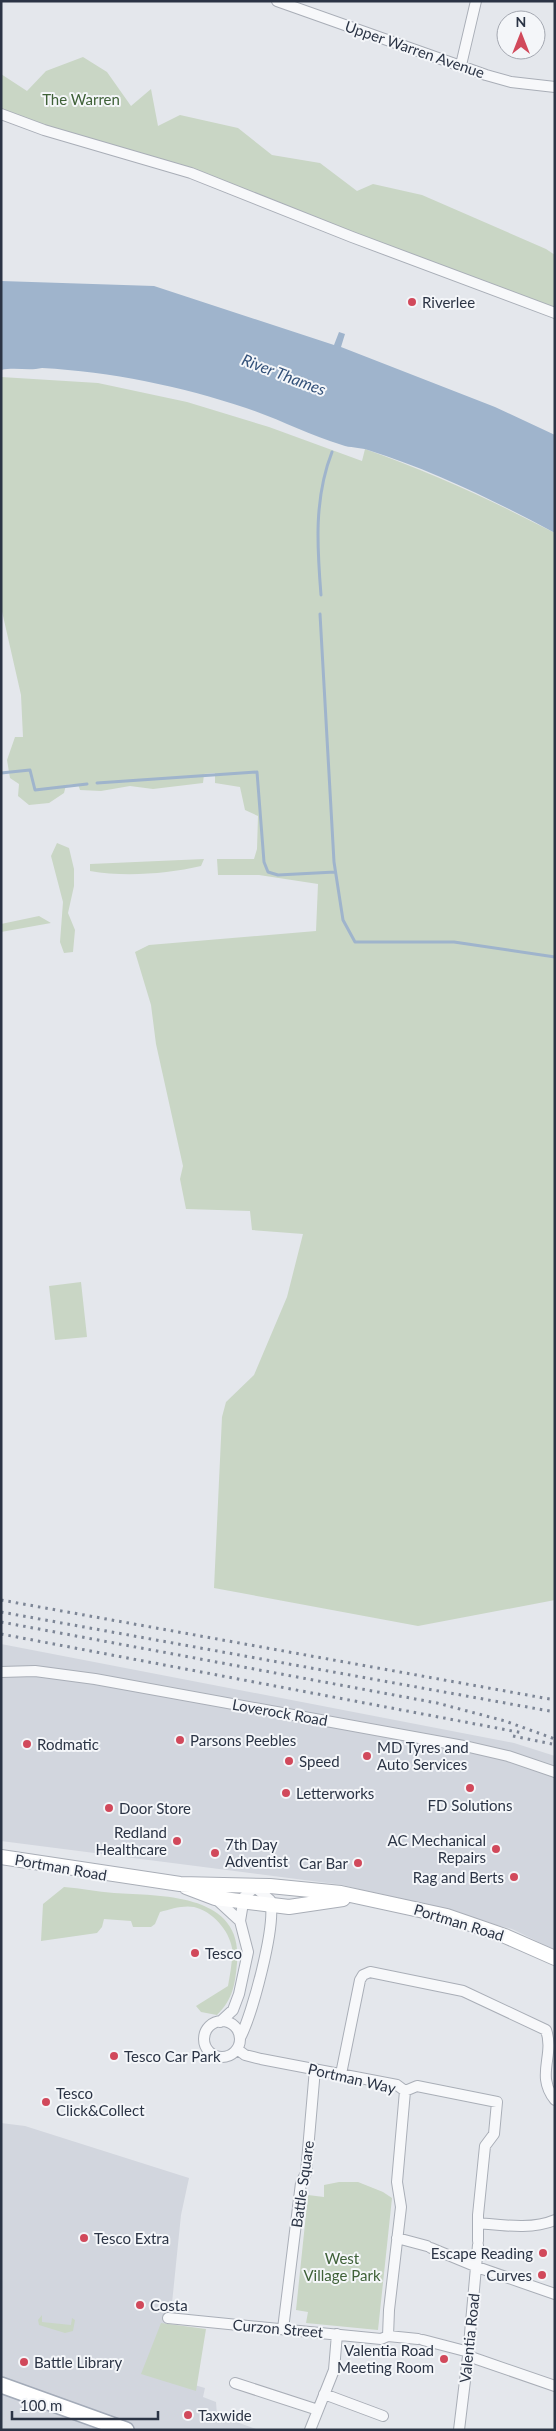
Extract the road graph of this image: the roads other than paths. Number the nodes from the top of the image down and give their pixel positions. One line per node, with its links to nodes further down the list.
1 (277, 1): 3 (street, Upper Warren Avenue)
2 (476, 1): 4 (street)
3 (290, 3): 4 (street, Upper Warren Avenue)
4 (461, 65): 5 (street, Upper Warren Avenue)
5 (555, 87)
6 (1, 114): 7 (street)
7 (555, 313)
8 (1, 1672): 9 (street, Loverock Road)
9 (555, 1772)
10 (1, 1856): 11 (street, Portman Road)
11 (180, 1884): 12 (street, Portman Road); 13 (street, Portman Road)
12 (255, 1887): 14 (street, Portman Road); 15 (street); 16 (street)
13 (215, 1898): 15 (street, Portman Road); 18 (street)
14 (359, 1898): 17 (street, Portman Road); 20 (street, Portman Road)
15 (242, 1902): 16 (street, Portman Road); 18 (street)
16 (271, 1904): 17 (street, Portman Road); 19 (street)
17 (289, 1907): 19 (street)
18 (240, 1921): 21 (street)
19 (269, 1928): 22 (street)
20 (555, 1958)
21 (220, 2022): 22 (street); 23 (street)
22 (240, 2038): 23 (street)
23 (237, 2049): 24 (street, Portman Way)
24 (315, 2069): 25 (street, Portman Way); 35 (street, Battle Square)
25 (341, 2074): 26 (street, Portman Way); 27 (street)
26 (405, 2091): 28 (street, Portman Way); 31 (street)
27 (555, 2100)
28 (497, 2102): 30 (street, Valentia Road)
29 (555, 2220): 30 (street)
30 (478, 2223): 32 (street, Valentia Road)
31 (397, 2238): 32 (street); 37 (street)
32 (476, 2268): 33 (street); 38 (street, Valentia Road)
33 (555, 2294)
34 (168, 2318): 35 (street, Curzon Street)
35 (283, 2329): 36 (street, Curzon Street)
36 (337, 2334): 37 (street, Curzon Street); 42 (street)
37 (388, 2336): 38 (street, Curzon Street)
38 (468, 2354): 41 (street, Curzon Street); 47 (street, Valentia Road)
39 (235, 2383): 43 (street)
40 (1, 2385): 45 (main road)
41 (555, 2386)
42 (324, 2394): 43 (street); 44 (street)
43 (318, 2410): 46 (street)
44 (383, 2416)
45 (126, 2430)
46 (310, 2430)
47 (459, 2430)

